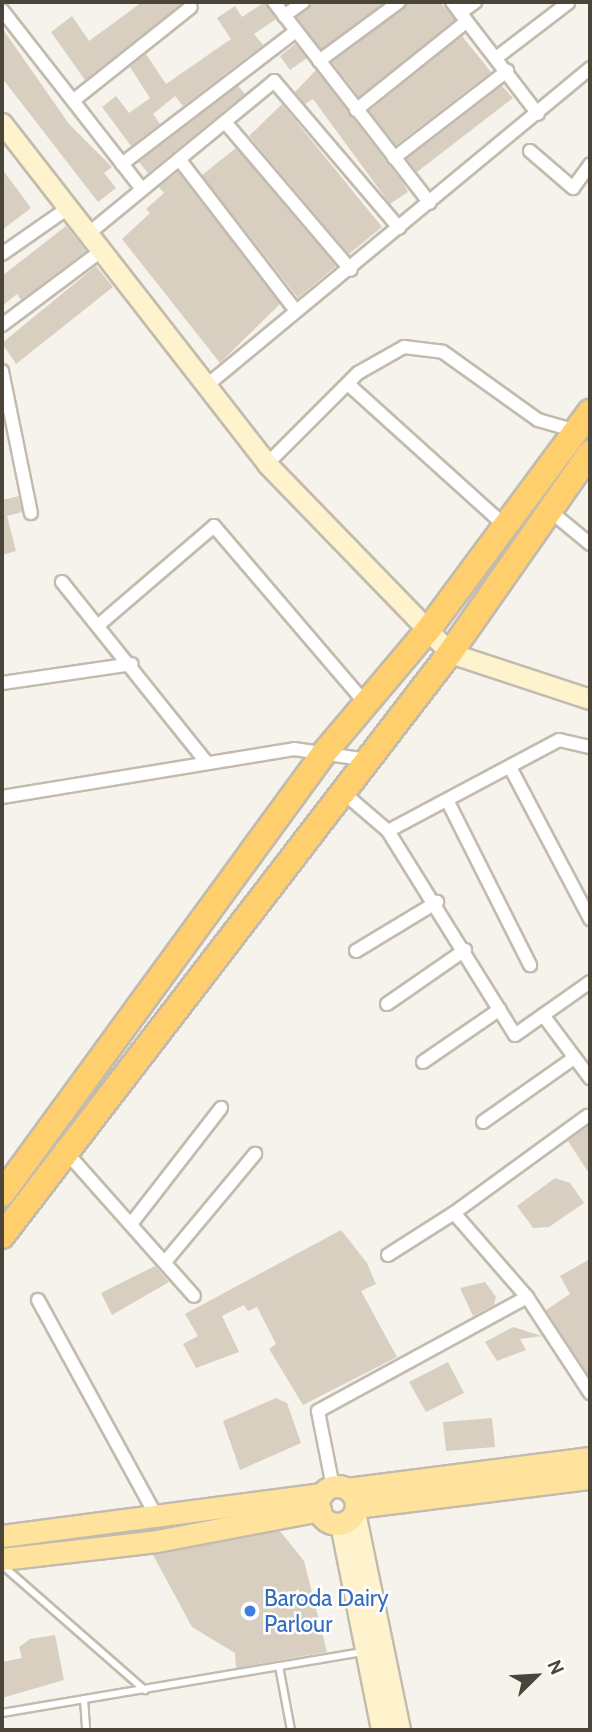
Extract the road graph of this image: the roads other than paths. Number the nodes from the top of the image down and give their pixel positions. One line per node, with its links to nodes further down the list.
1 (274, 2): 9 (street)
2 (303, 2): 9 (street)
3 (399, 2): 13 (street)
4 (452, 2): 10 (street)
5 (475, 2): 10 (street)
6 (568, 3): 12 (street)
7 (191, 7): 16 (street)
8 (2, 10): 16 (street)
9 (285, 16): 11 (street)
10 (464, 17): 12 (street); 17 (street)
11 (296, 31): 13 (street); 24 (street)
12 (496, 58): 15 (street)
13 (319, 61): 17 (street)
14 (590, 68): 18 (street)
15 (507, 71): 18 (street); 22 (street)
16 (74, 100): 24 (street)
17 (356, 110): 22 (street)
18 (538, 114): 27 (street)
19 (225, 122): 23 (street); 29 (street); 33 (street)
20 (5, 133): 28 (street)
21 (530, 151): 25 (street)
22 (394, 158): 27 (street)
23 (179, 159): 26 (street); 34 (street)
24 (122, 164): 26 (street)
25 (590, 166)
26 (142, 189): 30 (street)
27 (430, 202): 29 (street)
28 (68, 208): 30 (street); 32 (street)
29 (399, 228): 33 (street)
30 (88, 234): 31 (street)
31 (101, 251): 35 (street); 38 (street)
32 (2, 254)
33 (351, 270): 34 (street)
34 (296, 311): 38 (street)
35 (2, 325)
36 (2, 371): 43 (street)
37 (348, 384): 39 (street); 41 (street); 44 (street)
38 (206, 386): 41 (street)
39 (583, 421): 44 (highway)
40 (588, 459): 42 (highway)
41 (267, 464): 48 (street)
42 (550, 511): 45 (street); 49 (highway)
43 (31, 513)
44 (506, 527): 48 (highway)
45 (590, 544)
46 (62, 582): 47 (street)
47 (101, 623): 50 (street); 53 (street)
48 (428, 630): 49 (street); 53 (highway)
49 (450, 653): 52 (street); 57 (highway)
50 (132, 663): 51 (street); 58 (street)
51 (2, 683)
52 (590, 699)
53 (366, 704): 55 (highway)
54 (587, 746): 56 (street); 59 (street)
55 (324, 753): 57 (street); 58 (street); 81 (highway)
56 (590, 758)
57 (362, 759): 60 (highway)
58 (207, 763): 61 (street)
59 (510, 767): 62 (street); 65 (street)
60 (339, 789): 63 (street); 79 (highway)
61 (2, 797)
62 (447, 800): 63 (street); 68 (street)
63 (388, 831): 64 (street)
64 (438, 902): 66 (street); 67 (street)
65 (590, 919)
66 (465, 950): 70 (street); 71 (street)
67 (356, 951)
68 (530, 965)
69 (590, 982): 72 (street)
70 (387, 1004)
71 (500, 1009): 72 (street); 74 (street)
72 (543, 1015): 73 (street)
73 (574, 1058): 75 (street); 78 (street)
74 (423, 1062)
75 (590, 1078)
76 (221, 1108): 83 (street)
77 (587, 1116): 82 (street)
78 (483, 1122)
79 (66, 1153): 83 (street); 84 (highway)
80 (255, 1154): 86 (street)
81 (2, 1194)
82 (454, 1213): 85 (street); 88 (street)
83 (131, 1223): 86 (street)
84 (2, 1236)
85 (388, 1255)
86 (165, 1262): 87 (street)
87 (194, 1296)
88 (527, 1297): 90 (street); 93 (street)
89 (38, 1300): 94 (street)
90 (590, 1394)
91 (590, 1458): 93 (main road)
92 (590, 1478): 93 (main road)
93 (339, 1503): 94 (main road); 96 (main road); 98 (street); 106 (street)
94 (157, 1517): 95 (main road)
95 (2, 1536)
96 (2, 1559)
97 (2, 1565): 100 (lane)
98 (366, 1651): 99 (lane); 105 (street)
99 (279, 1665): 100 (lane); 104 (lane)
100 (145, 1690): 101 (lane)
101 (84, 1699): 102 (lane); 103 (lane)
102 (2, 1713)
103 (86, 1730)
104 (290, 1730)
105 (381, 1730)
106 (400, 1730)

